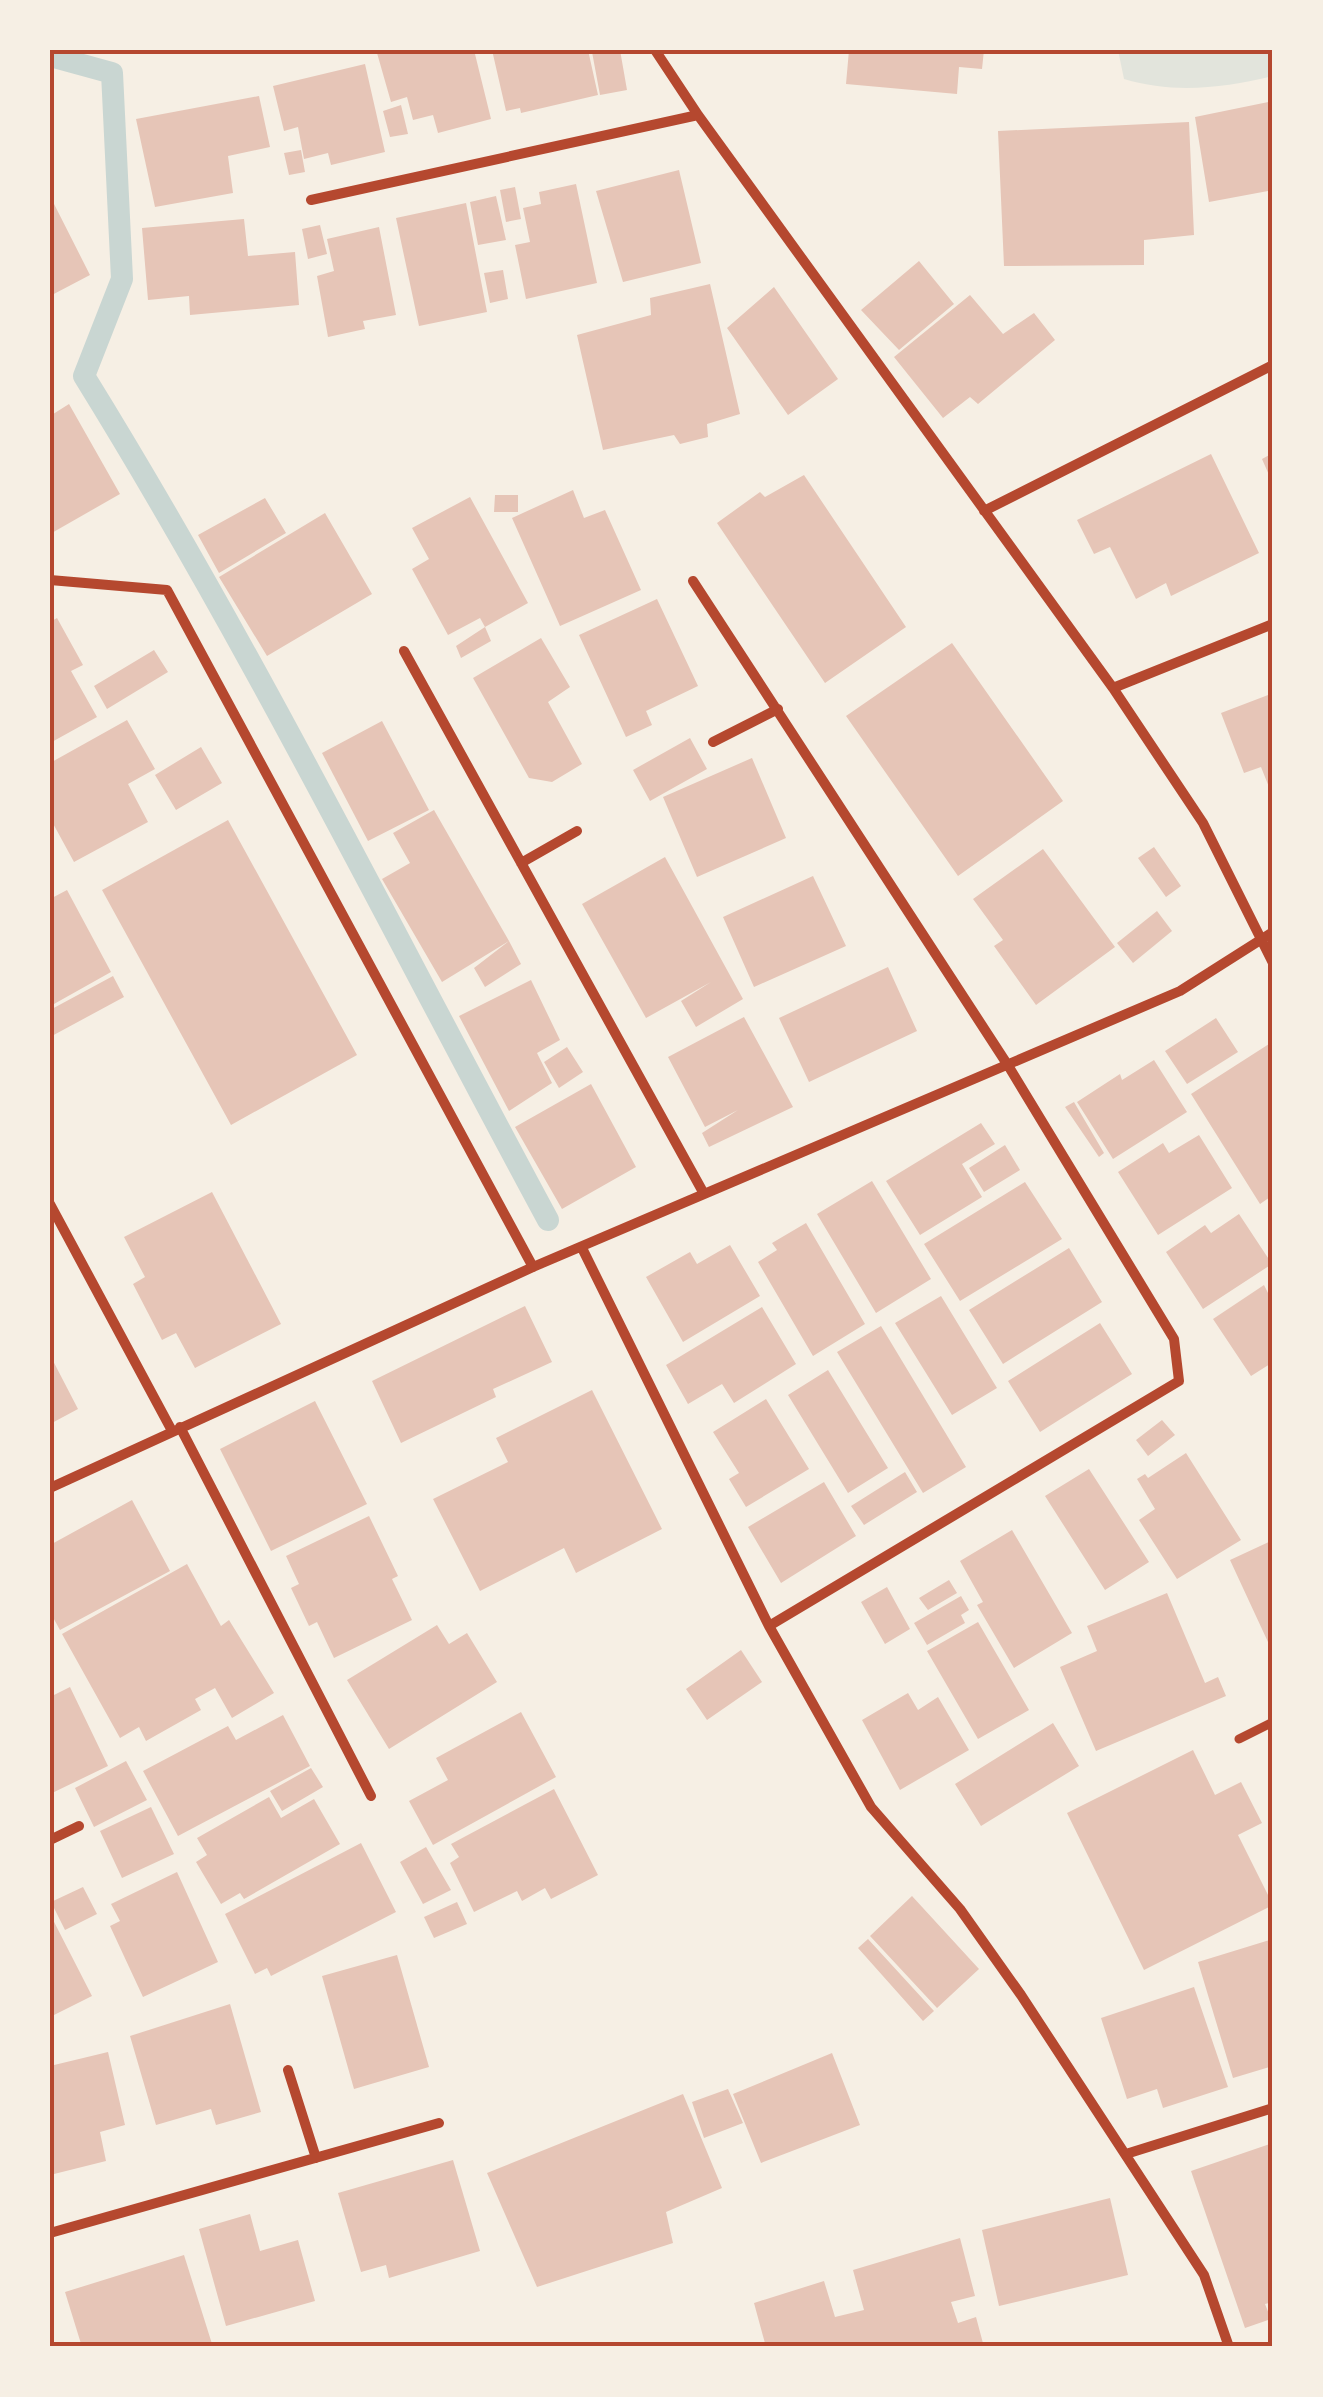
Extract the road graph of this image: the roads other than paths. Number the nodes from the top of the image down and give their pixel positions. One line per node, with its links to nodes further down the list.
1 (656, 50): 2 (street)
2 (698, 115): 3 (street); 5 (street)
3 (311, 200)
4 (1273, 366): 5 (street)
5 (984, 511): 10 (street)
6 (50, 580): 22 (street)
7 (693, 581): 11 (street)
8 (1273, 624): 10 (street)
9 (404, 651): 14 (street)
10 (1113, 688): 16 (street)
11 (778, 709): 12 (street); 18 (street)
12 (713, 742)
13 (577, 831): 14 (street)
14 (521, 864): 19 (street)
15 (1273, 932): 16 (street)
16 (1260, 942): 17 (street); 18 (street)
17 (1273, 963)
18 (1010, 1067): 19 (street); 25 (street)
19 (703, 1192): 21 (street)
20 (50, 1204): 23 (street)
21 (582, 1248): 22 (street); 25 (street)
22 (533, 1267): 23 (street)
23 (176, 1428): 24 (street); 28 (street)
24 (50, 1488)
25 (768, 1626): 34 (street)
26 (1273, 1722): 27 (street)
27 (1238, 1739)
28 (372, 1796)
29 (78, 1826): 30 (street)
30 (50, 1840)
31 (288, 2070): 35 (street)
32 (1273, 2108): 34 (street)
33 (439, 2123): 35 (street)
34 (1126, 2154): 37 (street)
35 (316, 2158): 36 (street)
36 (50, 2233)
37 (1229, 2347)

